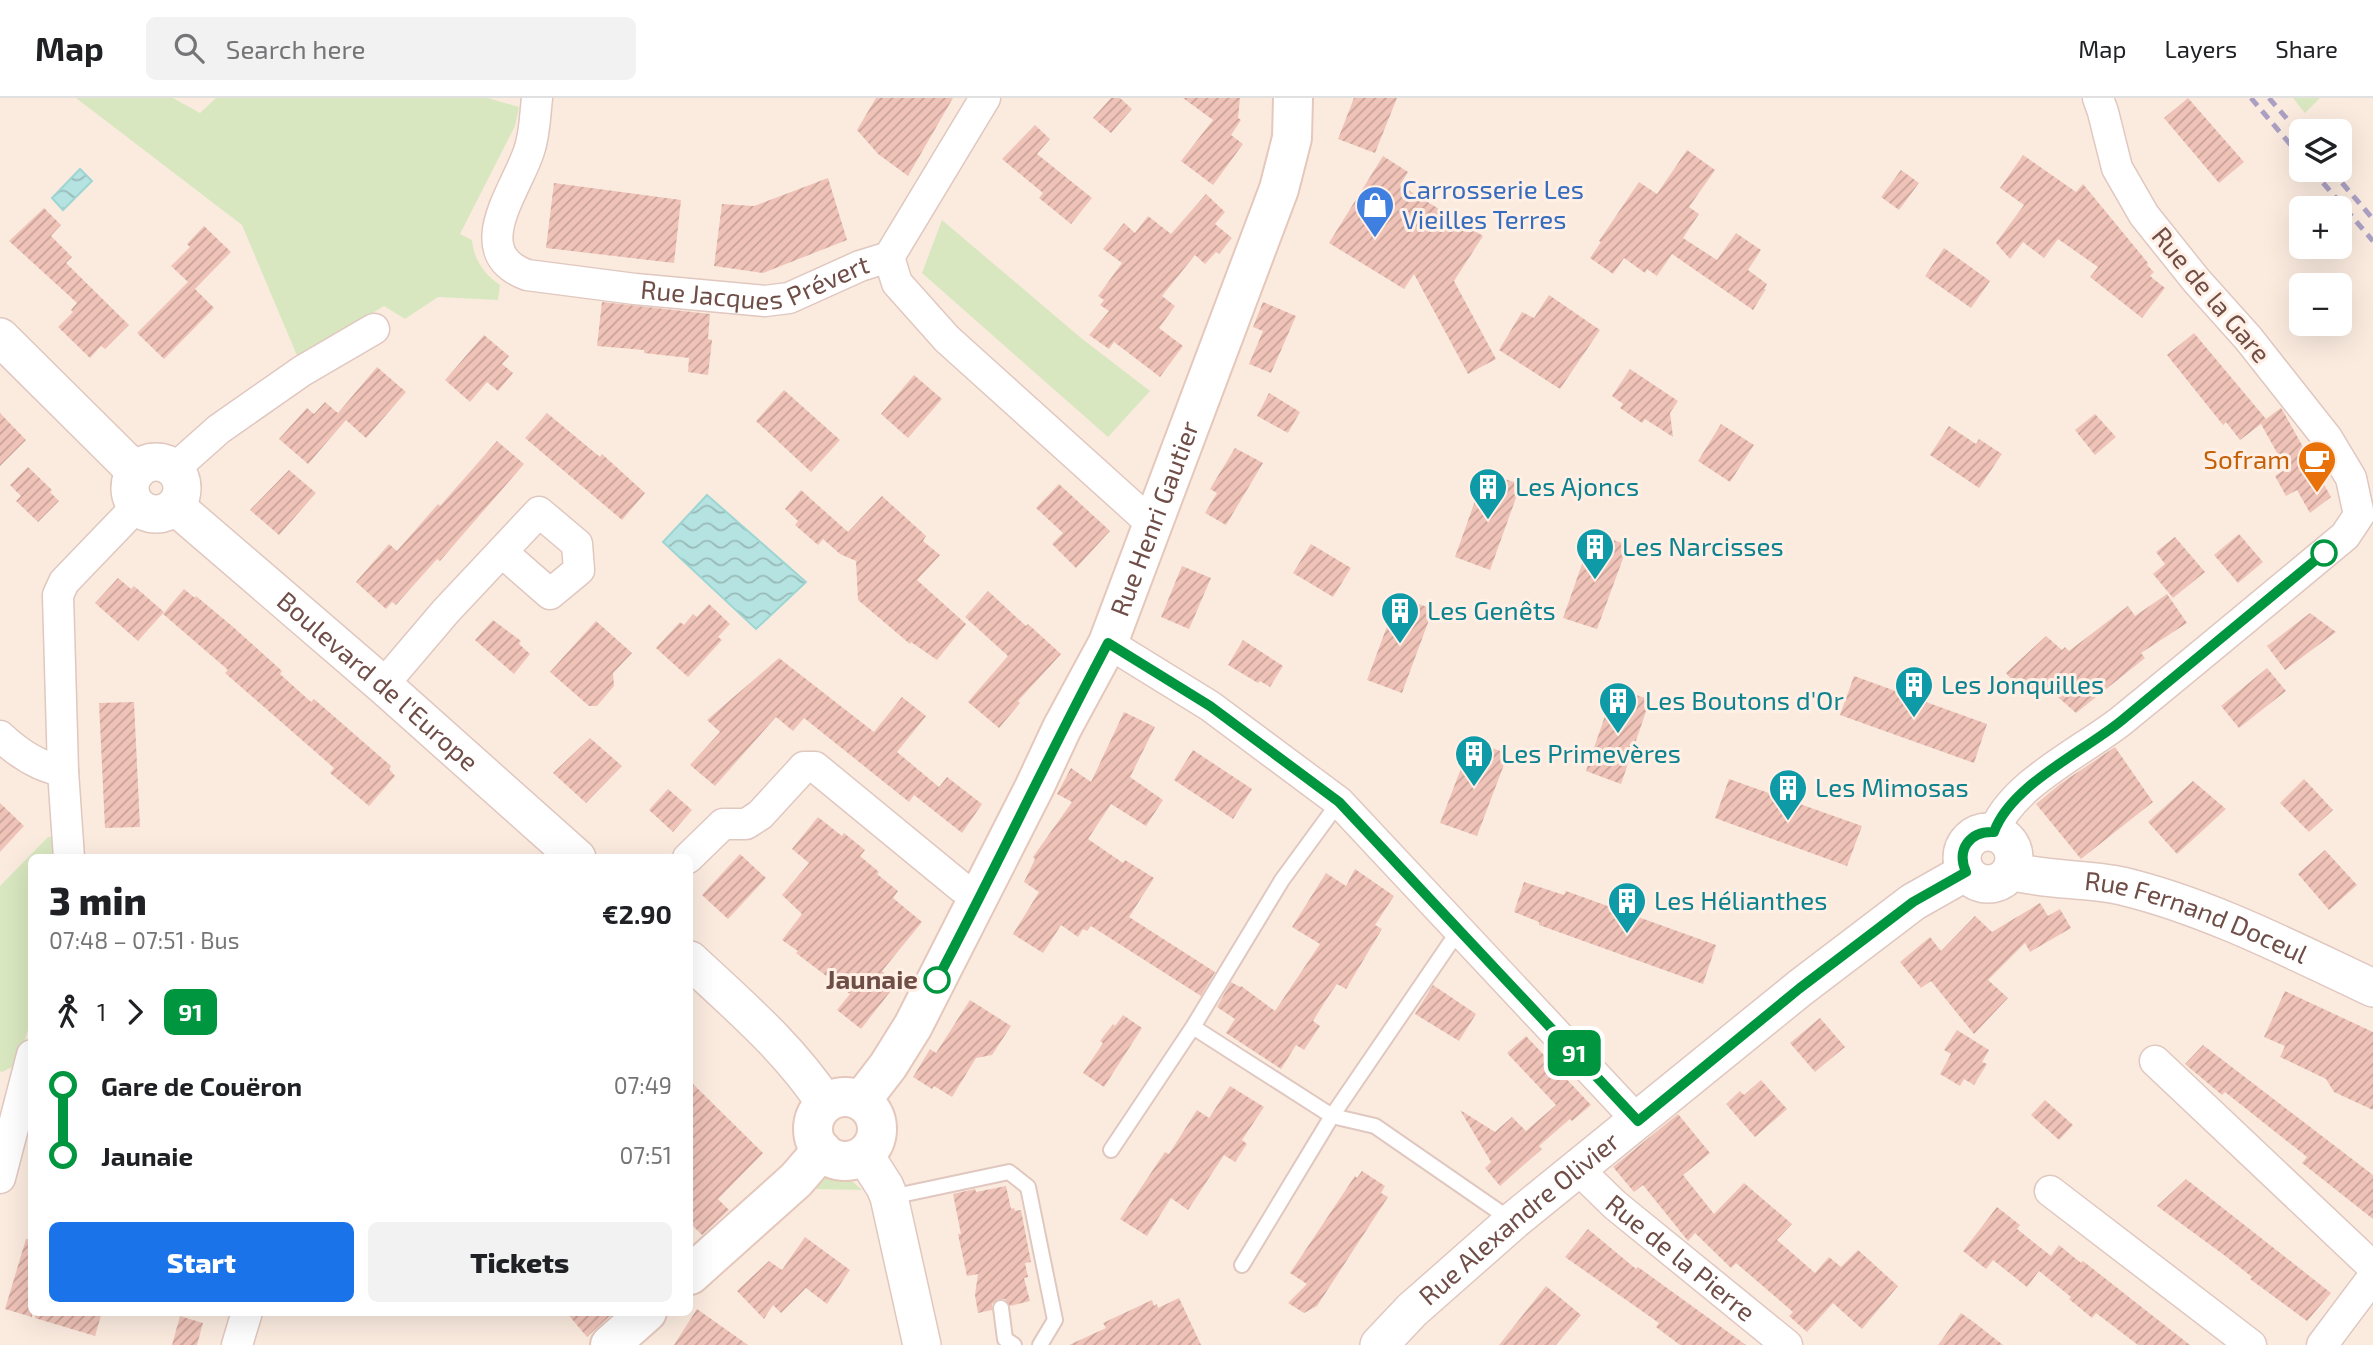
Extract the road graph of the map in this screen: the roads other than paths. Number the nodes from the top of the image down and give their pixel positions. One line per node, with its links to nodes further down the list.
1 (537, 98): 5 (street, Rue Jacques Prévert)
2 (985, 98): 5 (street)
3 (1293, 98): 11 (main road, Rue Henri Gautier)
4 (2098, 98): 18 (street, Rue de la Gare)
5 (889, 257): 11 (street, Rue Jacques Prévert)
6 (374, 329): 8 (street)
7 (0, 337): 9 (street)
8 (174, 469): 9 (street); 10 (street)
9 (137, 489): 10 (street); 16 (street)
10 (174, 506): 14 (street, Boulevard de l'Europe)
11 (1156, 520): 13 (main road, Rue Henri Gautier)
12 (502, 552): 14 (street)
13 (1108, 643): 17 (street); 24 (main road, Rue Henri Gautier)
14 (383, 684): 20 (street, Boulevard de l'Europe)
15 (0, 736): 16 (street)
16 (63, 771): 19 (street)
17 (1339, 802): 25 (street); 28 (lane)
18 (1994, 832): 22 (street); 23 (street)
19 (69, 854)
20 (573, 854)
21 (692, 854): 24 (street)
22 (2011, 871): 23 (street); 27 (street, Rue Fernand Doceul)
23 (1966, 872): 34 (street, Rue Alexandre Olivier)
24 (979, 897): 32 (main road, Rue Henri Gautier)
25 (1459, 930): 33 (lane); 34 (street)
26 (693, 963): 32 (street)
27 (2373, 988)
28 (1193, 1027): 33 (lane); 36 (lane)
29 (28, 1061): 31 (street)
30 (2155, 1061): 44 (street)
31 (11, 1086): 39 (street)
32 (843, 1102): 35 (main road); 37 (main road)
33 (1332, 1116): 42 (lane); 43 (lane)
34 (1638, 1121): 38 (street, Rue Alexandre Olivier)
35 (821, 1150): 37 (main road); 45 (main road)
36 (1111, 1150)
37 (864, 1154): 41 (street)
38 (1578, 1169): 42 (street, Rue Alexandre Olivier); 56 (street, Rue de la Pierre)
39 (0, 1178)
40 (2050, 1191): 57 (street)
41 (889, 1197): 52 (street); 54 (lane)
42 (1513, 1221): 55 (street, Rue Alexandre Olivier)
43 (1242, 1265)
44 (2373, 1267)
45 (693, 1272)
46 (2373, 1277): 58 (street)
47 (1000, 1308): 53 (lane)
48 (246, 1316): 50 (street)
49 (643, 1316): 51 (main road)
50 (237, 1345)
51 (610, 1345)
52 (922, 1345)
53 (1014, 1345)
54 (1040, 1345)
55 (1379, 1345)
56 (1787, 1345)
57 (2251, 1345)
58 (2322, 1345)

